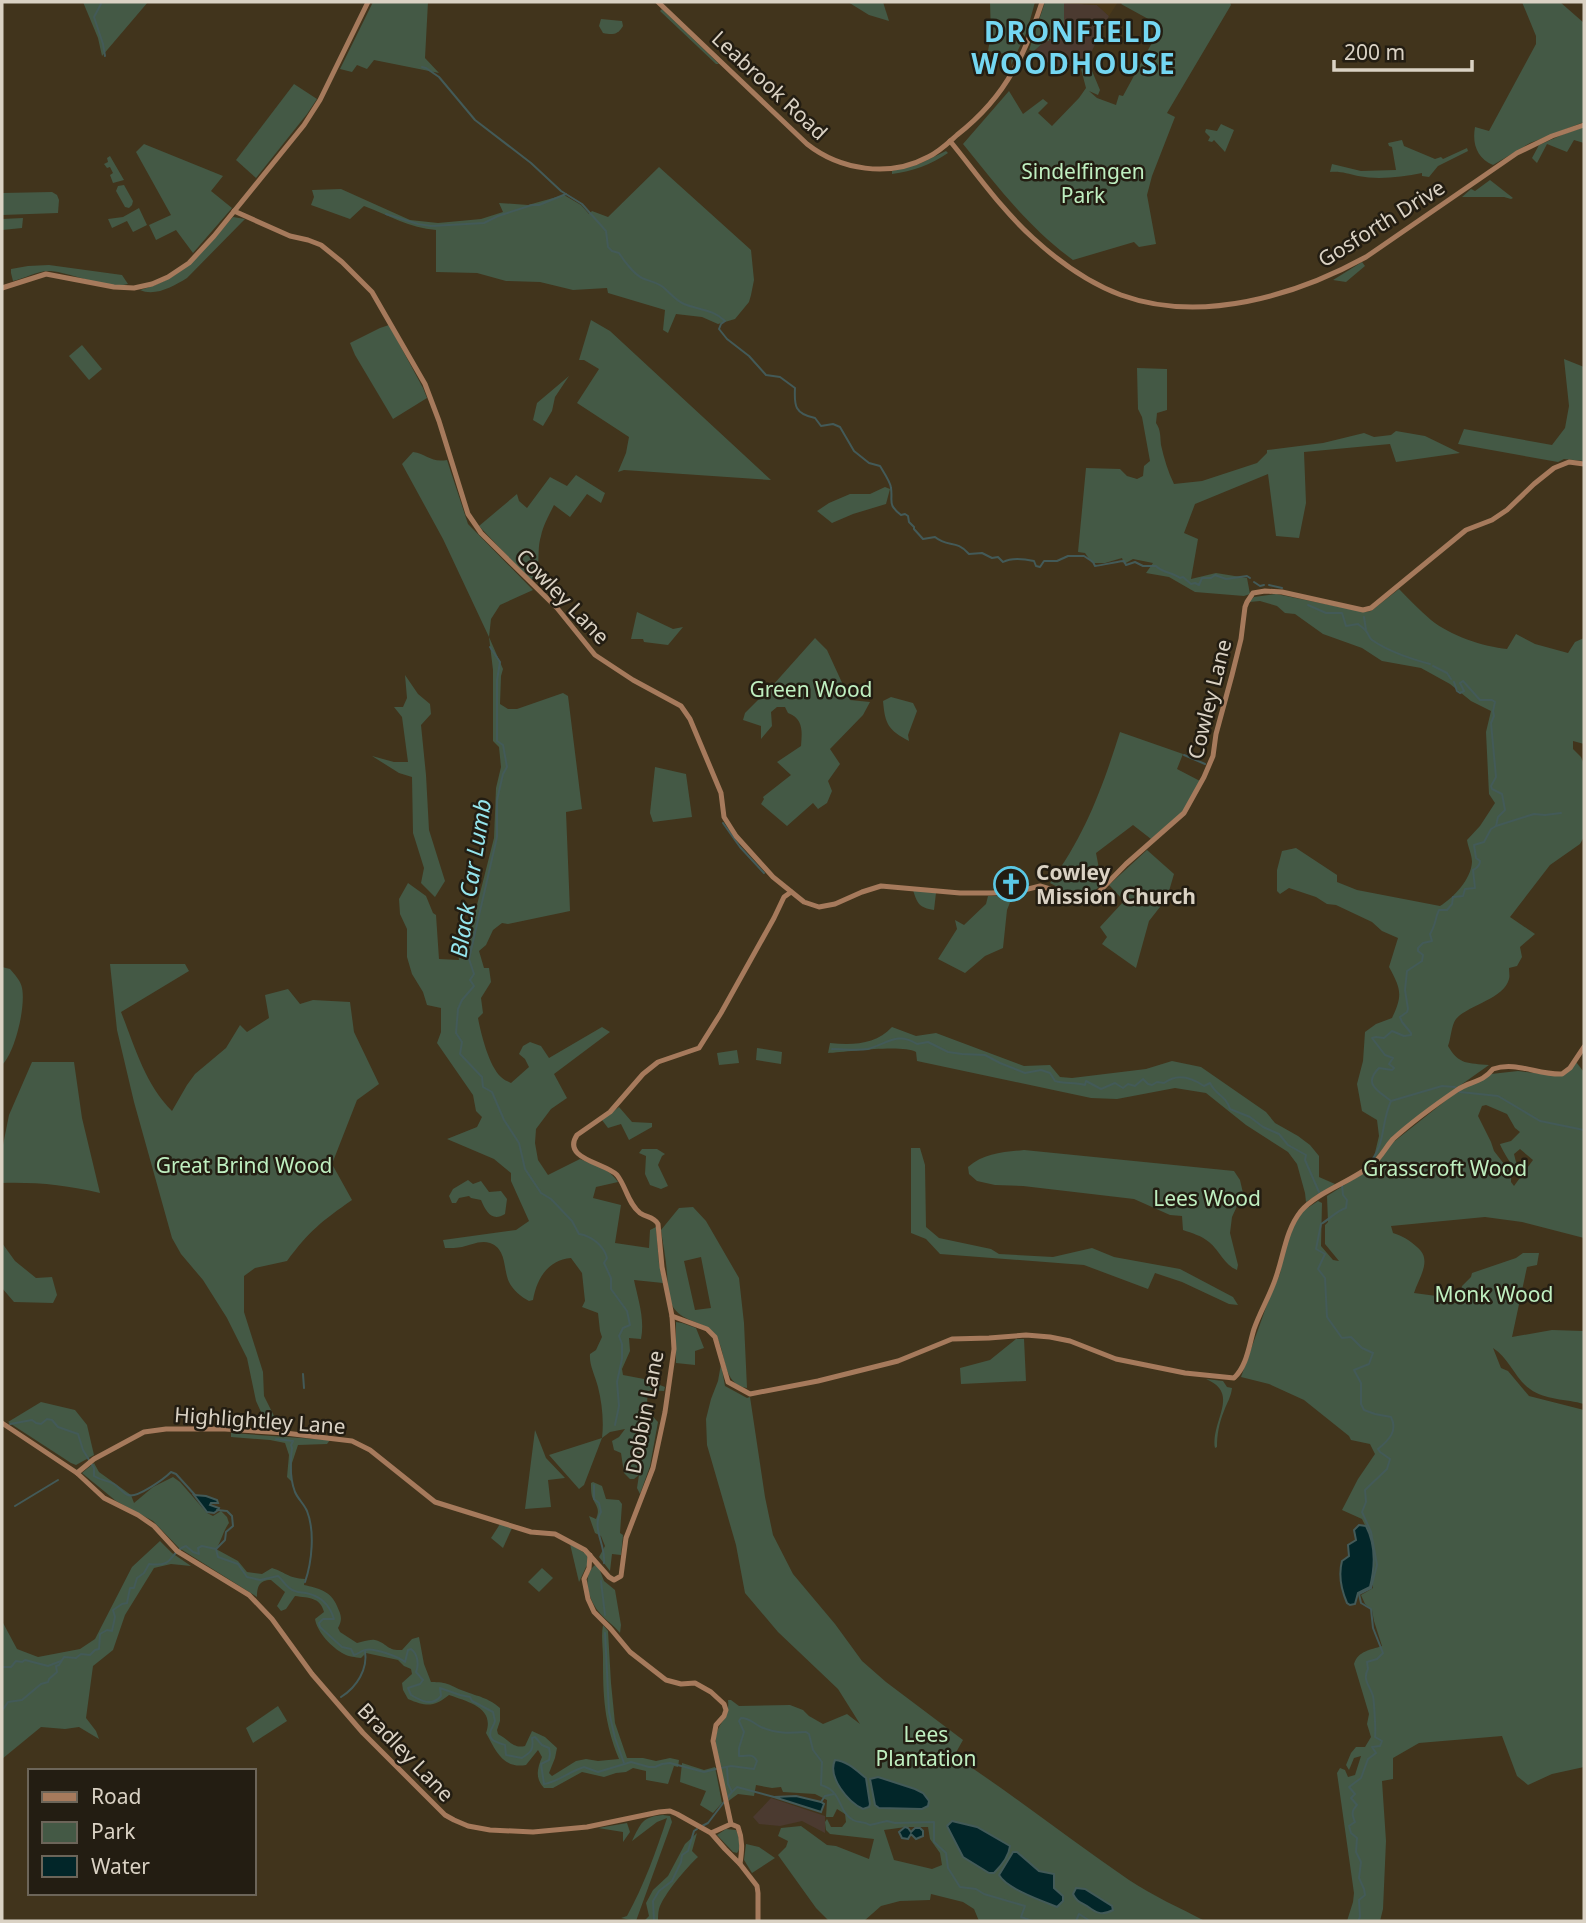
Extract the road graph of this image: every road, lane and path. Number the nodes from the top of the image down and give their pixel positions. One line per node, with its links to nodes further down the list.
1 (368, 2): 6 (street)
2 (658, 2): 5 (street, Leabrook Road)
3 (1042, 2): 5 (street, Leabrook Road)
4 (1584, 125): 5 (street, Gosforth Drive)
5 (950, 141)
6 (234, 212): 7 (street); 9 (street, Cowley Lane)
7 (2, 288)
8 (1584, 464): 10 (street, Cowley Lane)
9 (781, 884): 10 (street, Cowley Lane); 11 (street)
10 (790, 892): 11 (street, Dobbin Lane)
11 (784, 897): 13 (street, Dobbin Lane)
12 (1584, 1047): 13 (street)
13 (672, 1317): 17 (street, Dobbin Lane)
14 (2, 1423): 15 (street)
15 (77, 1473): 16 (street, Highlightley Lane); 20 (street, Bradley Lane)
16 (590, 1553): 17 (street, Highlightley Lane); 18 (street)
17 (598, 1564): 18 (street)
18 (589, 1568): 19 (street)
19 (731, 1824): 20 (street); 21 (street)
20 (712, 1833): 21 (street, Bradley Lane)
21 (740, 1864): 22 (street, Bradley Lane)
22 (758, 1921)

